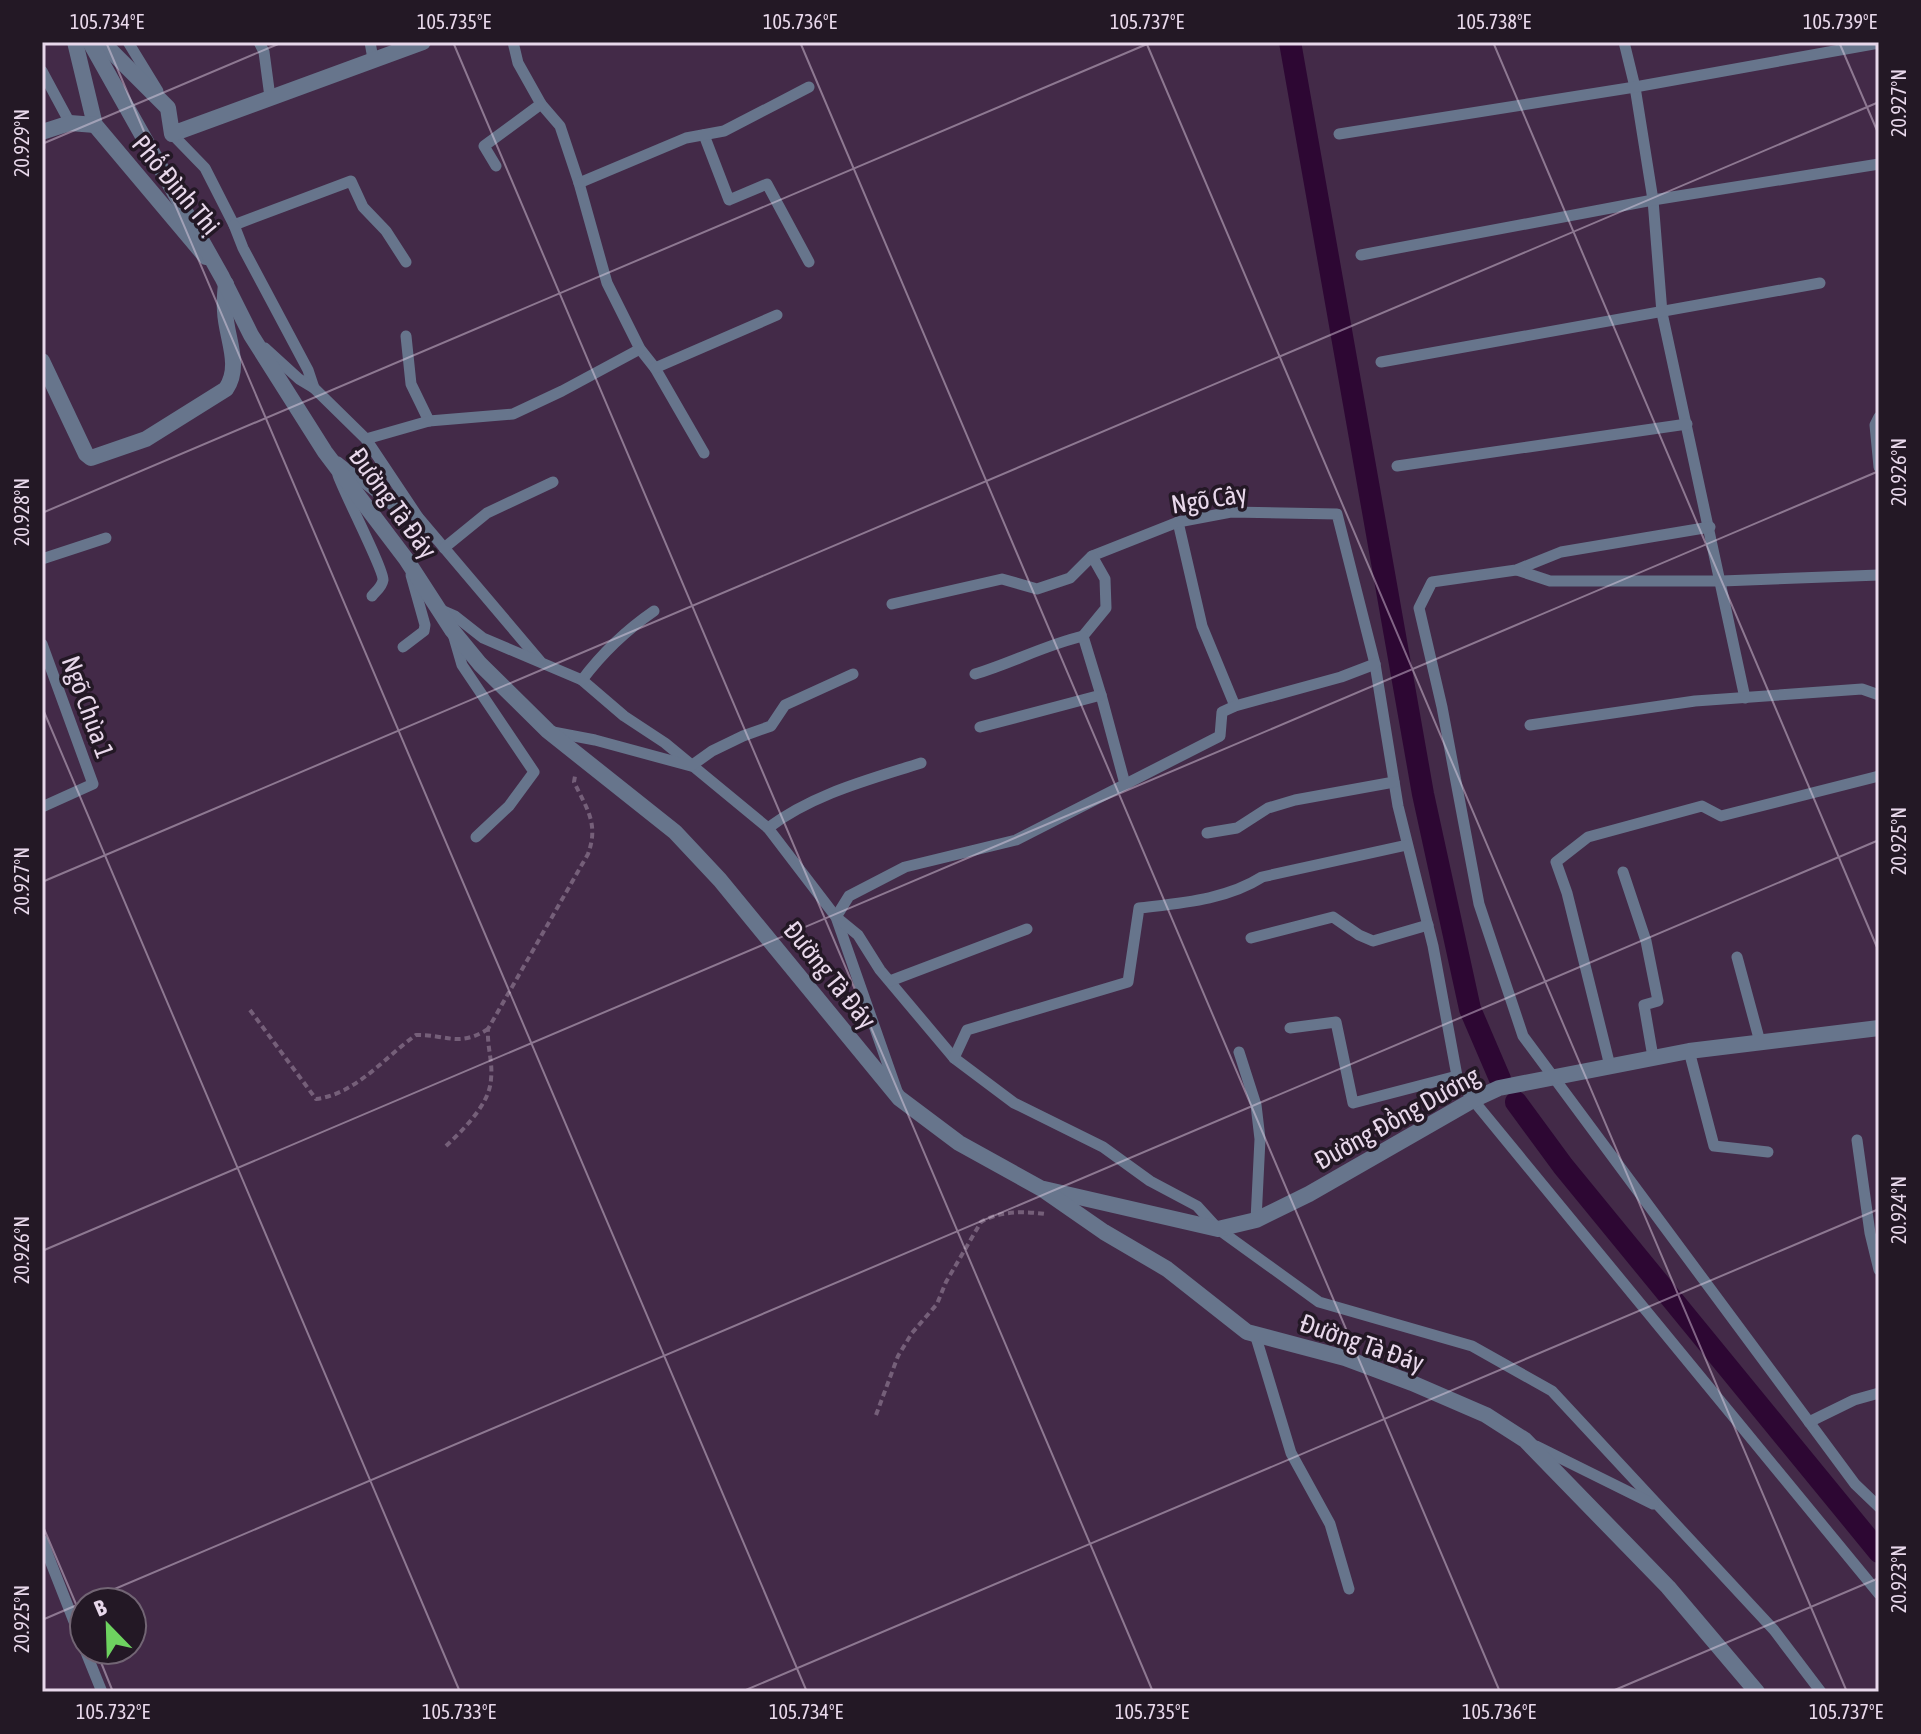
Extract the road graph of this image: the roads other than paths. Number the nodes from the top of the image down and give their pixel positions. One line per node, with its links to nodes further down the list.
1 (75, 42): 18 (street, Phố Đình Thị)
2 (90, 42): 31 (street, Đường Tà Đáy)
3 (102, 42): 16 (street)
4 (128, 42): 16 (lane)
5 (259, 42): 14 (lane)
6 (423, 42): 10 (street)
7 (513, 42): 15 (lane)
8 (1624, 42): 13 (lane)
9 (1879, 43): 13 (lane)
10 (372, 50): 14 (street)
11 (42, 71): 17 (lane)
12 (809, 87): 22 (lane)
13 (1635, 87): 21 (lane); 26 (lane)
14 (270, 97): 20 (street)
15 (541, 104): 24 (lane); 25 (lane)
16 (168, 108): 20 (street)
17 (70, 123): 18 (street); 19 (street)
18 (95, 125): 31 (street, Phố Đình Thị)
19 (42, 132)
20 (172, 134): 27 (lane)
21 (1339, 134)
22 (704, 135): 25 (lane); 30 (lane)
23 (1879, 164): 26 (lane)
24 (496, 166)
25 (579, 183): 37 (lane)
26 (1653, 200): 28 (lane); 33 (lane)
27 (234, 225): 29 (lane); 41 (lane)
28 (1361, 255)
29 (406, 262)
30 (809, 262)
31 (224, 280): 35 (street, Đường Tà Đáy); 38 (street)
32 (1820, 283): 33 (lane)
33 (1662, 313): 39 (lane); 44 (lane)
34 (777, 315): 40 (lane)
35 (251, 335): 41 (lane); 47 (street, Đường Tà Đáy)
36 (406, 336): 43 (lane)
37 (640, 349): 40 (lane); 43 (lane)
38 (42, 361)
39 (1381, 362)
40 (655, 368): 46 (lane)
41 (314, 388): 45 (lane)
42 (1879, 417): 49 (lane)
43 (429, 421): 45 (lane)
44 (1687, 424): 48 (lane); 53 (lane)
45 (366, 439): 51 (lane)
46 (704, 453)
47 (329, 458): 51 (lane); 58 (street, Đường Tà Đáy); 62 (lane)
48 (1397, 466)
49 (1879, 467)
50 (553, 482): 55 (lane)
51 (418, 517): 55 (lane)
52 (1178, 522): 56 (lane, Ngõ Cây); 71 (lane, Ngõ Cây); 78 (lane)
53 (1710, 527): 59 (lane); 61 (lane)
54 (106, 538): 57 (lane)
55 (444, 548): 70 (lane)
56 (1092, 556): 63 (lane, Ngõ Cây); 67 (lane)
57 (42, 559)
58 (406, 559): 64 (street, Đường Tà Đáy); 69 (lane)
59 (1516, 570): 61 (lane); 108 (lane)
60 (1879, 575): 61 (lane)
61 (1722, 581): 77 (lane)
62 (372, 596)
63 (892, 604)
64 (439, 609): 66 (street, Đường Tà Đáy); 70 (lane)
65 (654, 611): 74 (lane)
66 (452, 630): 81 (street, Đường Tà Đáy); 90 (lane)
67 (1083, 636): 73 (lane); 75 (lane)
68 (42, 644): 87 (lane, Ngõ Chùa 1)
69 (403, 647)
70 (540, 661): 74 (lane)
71 (1375, 664): 78 (lane); 85 (lane)
72 (853, 674): 83 (lane)
73 (975, 674)
74 (582, 680): 83 (lane)
75 (1101, 695): 80 (lane); 86 (lane)
76 (1879, 695): 77 (lane)
77 (1745, 698): 79 (lane)
78 (1235, 706): 86 (lane)
79 (1530, 725)
80 (980, 727)
81 (548, 731): 83 (lane); 109 (street, Đường Tà Đáy)
82 (921, 763): 88 (lane)
83 (691, 766): 88 (lane)
84 (1879, 776): 106 (lane)
85 (1394, 782): 89 (lane); 91 (lane)
86 (1125, 784): 93 (lane)
87 (42, 807)
88 (768, 828): 93 (lane)
89 (1207, 833)
90 (476, 837)
91 (1407, 845): 94 (lane); 105 (lane)
92 (1623, 872): 104 (lane)
93 (836, 917): 98 (lane); 109 (lane)
94 (1428, 925): 96 (lane); 107 (lane)
95 (1027, 929): 98 (lane)
96 (1251, 938)
97 (1737, 957): 101 (lane)
98 (890, 981): 105 (lane)
99 (1290, 1028): 107 (lane)
100 (1879, 1028): 101 (street, Đường Đồng Dương)
101 (1760, 1042): 102 (street, Đường Đồng Dương)
102 (1689, 1051): 104 (street, Đường Đồng Dương); 112 (lane)
103 (1239, 1052): 114 (lane)
104 (1653, 1057): 106 (street, Đường Đồng Dương)
105 (954, 1058): 115 (lane)
106 (1610, 1066): 108 (street, Đường Đồng Dương)
107 (1457, 1076): 110 (lane)
108 (1553, 1077): 110 (street, Đường Đồng Dương); 119 (lane)
109 (899, 1098): 113 (street, Đường Tà Đáy)
110 (1473, 1100): 114 (street, Đường Đồng Dương); 125 (lane)
111 (1857, 1140): 116 (lane)
112 (1768, 1152)
113 (1042, 1189): 115 (street, Đường Đồng Dương); 117 (street, Đường Tà Đáy)
114 (1256, 1220): 115 (street, Đường Đồng Dương)
115 (1218, 1229): 122 (lane)
116 (1879, 1270)
117 (1255, 1334): 120 (street, Đường Tà Đáy); 124 (lane)
118 (1879, 1393): 119 (lane)
119 (1809, 1422): 121 (lane)
120 (1525, 1440): 122 (lane); 128 (street, Đường Tà Đáy)
121 (1879, 1507)
122 (1661, 1508): 130 (lane)
123 (42, 1540): 126 (lane)
124 (1349, 1589)
125 (1879, 1594)
126 (68, 1607)
127 (91, 1666): 129 (lane)
128 (1755, 1690)
129 (102, 1692)
130 (1821, 1692)

